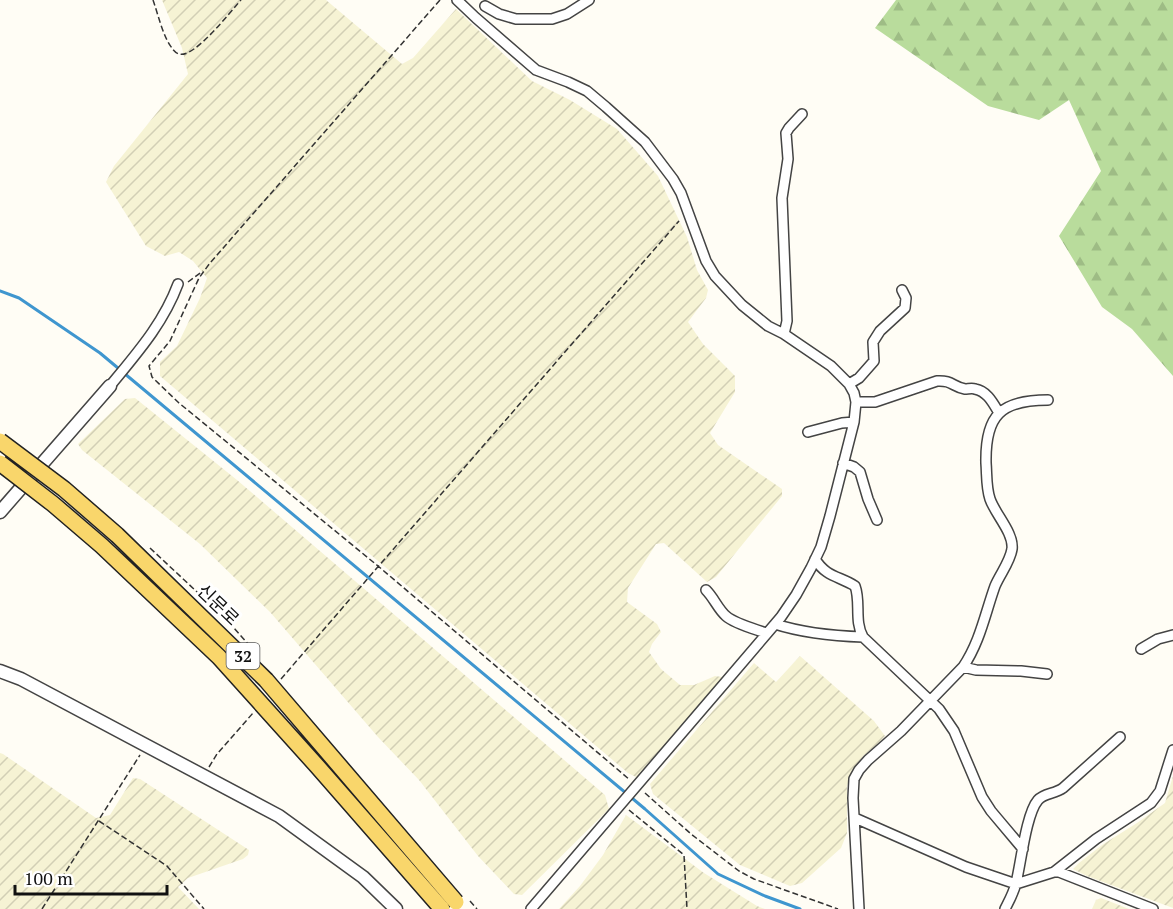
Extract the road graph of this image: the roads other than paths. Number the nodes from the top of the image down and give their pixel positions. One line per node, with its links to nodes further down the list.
1 (457, 0): 4 (street)
2 (589, 0): 3 (street)
3 (486, 3): 4 (street)
4 (476, 18): 8 (street)
5 (802, 114): 8 (street)
6 (177, 287): 10 (street)
7 (902, 290): 9 (street)
8 (784, 334): 9 (street)
9 (849, 384): 12 (street)
10 (110, 386): 19 (street)
11 (1048, 400): 13 (street)
12 (856, 402): 13 (street); 14 (street)
13 (999, 412): 28 (street)
14 (854, 422): 15 (street); 18 (street)
15 (808, 432)
16 (0, 441): 38 (main road, 신문로 / 32, bridge)
17 (0, 463): 40 (main road, 신문로 / 32, bridge)
18 (843, 463): 20 (street); 21 (street)
19 (0, 512)
20 (877, 520)
21 (815, 559): 23 (street); 26 (street)
22 (706, 590): 24 (street)
23 (775, 624): 24 (street); 26 (street)
24 (766, 633): 41 (street)
25 (1173, 635): 27 (street)
26 (863, 637): 31 (street)
27 (1142, 649)
28 (963, 667): 30 (street); 31 (street)
29 (0, 671): 39 (street)
30 (1047, 674)
31 (930, 700): 34 (street); 35 (street)
32 (1120, 737): 35 (street)
33 (1173, 750): 36 (street)
34 (855, 818): 37 (street); 42 (street)
35 (1023, 849): 37 (street)
36 (1054, 872): 37 (street); 44 (street)
37 (1016, 884): 43 (street)
38 (456, 902)
39 (396, 909)
40 (442, 909)
41 (531, 909)
42 (859, 909)
43 (1005, 909)
44 (1153, 909)

